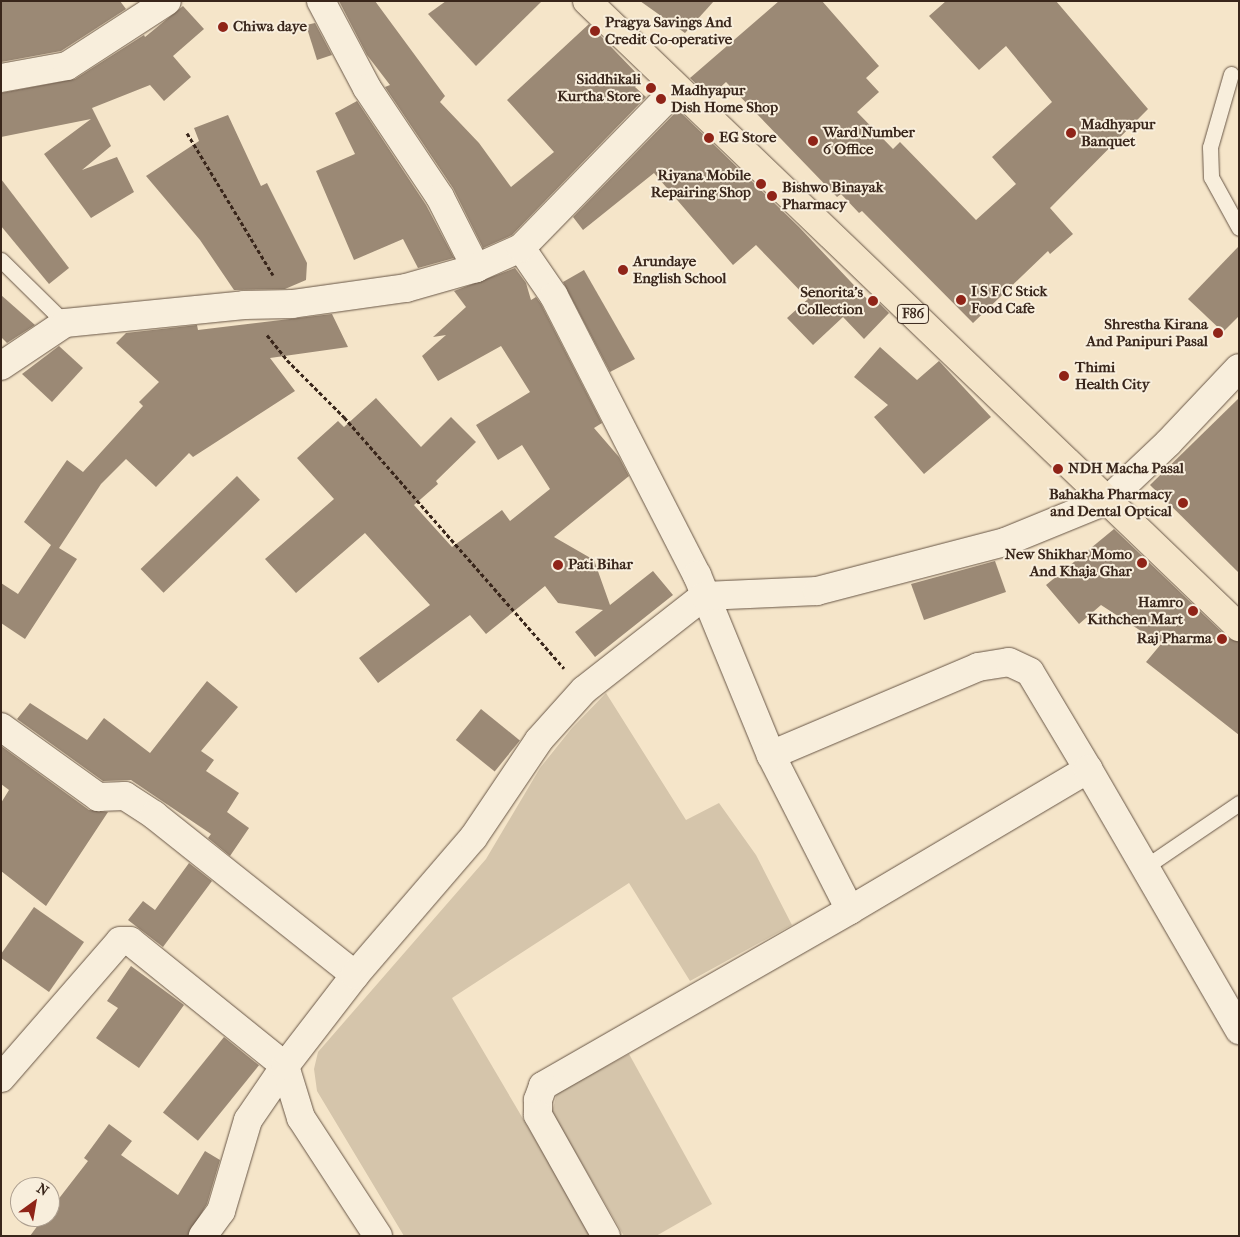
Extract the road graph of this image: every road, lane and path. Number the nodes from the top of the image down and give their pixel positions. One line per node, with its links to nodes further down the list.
1 (167, 1): 5 (street)
2 (321, 1): 11 (street)
3 (587, 1): 6 (main road, F86)
4 (1231, 74): 8 (lane)
5 (1, 78)
6 (677, 88): 9 (street); 17 (main road, F86)
7 (187, 133): 12 (path)
8 (1239, 228)
9 (521, 248): 11 (street); 18 (street)
10 (1, 260): 14 (lane)
11 (476, 268): 12 (street)
12 (292, 304): 13 (street)
13 (244, 305): 14 (street); 20 (path)
14 (64, 323): 15 (street)
15 (1, 366)
16 (1239, 368): 17 (street)
17 (1108, 500): 18 (street); 19 (main road, F86)
18 (704, 596): 20 (street); 22 (street)
19 (1239, 627)
20 (584, 690): 27 (street)
21 (1, 727): 27 (street)
22 (771, 755): 23 (street); 26 (street)
23 (1088, 768): 25 (street); 26 (street)
24 (1239, 803): 25 (lane)
25 (1145, 867): 28 (street)
26 (850, 910): 33 (street)
27 (355, 975): 29 (street)
28 (1239, 1030)
29 (285, 1066): 30 (street); 31 (street); 32 (street)
30 (1, 1078)
31 (203, 1236)
32 (378, 1236)
33 (606, 1236)

